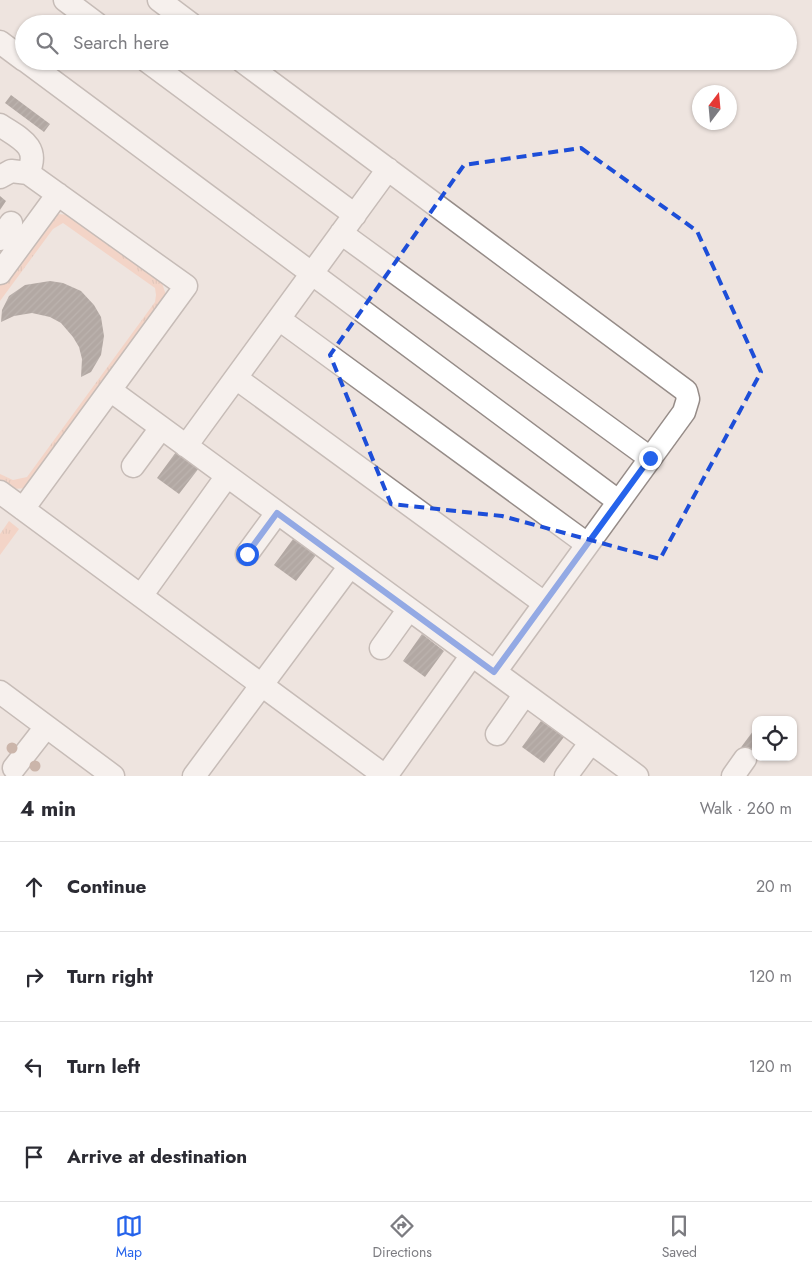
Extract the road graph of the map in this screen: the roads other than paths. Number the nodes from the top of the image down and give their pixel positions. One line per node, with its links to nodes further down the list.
1 (65, 0): 3 (lane)
2 (159, 0): 4 (lane)
3 (85, 15)
4 (179, 15)
5 (0, 42): 6 (lane)
6 (15, 53)
7 (37, 70): 18 (lane)
8 (160, 70): 15 (lane)
9 (254, 70): 11 (lane)
10 (0, 125): 12 (lane)
11 (388, 169): 15 (lane); 24 (lane)
12 (28, 173): 13 (lane); 14 (lane)
13 (0, 176)
14 (58, 194): 17 (lane); 21 (lane)
15 (355, 214): 16 (lane)
16 (342, 233): 18 (lane); 24 (lane)
17 (0, 273)
18 (311, 274): 19 (lane); 28 (lane)
19 (279, 318): 20 (lane); 31 (lane)
20 (236, 378): 23 (lane); 35 (lane)
21 (110, 390): 22 (lane); 29 (lane)
22 (161, 428): 23 (lane); 25 (lane)
23 (186, 446): 26 (lane)
24 (650, 458): 28 (lane)
25 (132, 466)
26 (227, 476): 30 (lane); 34 (lane)
27 (0, 492): 29 (lane)
28 (618, 501): 31 (lane)
29 (23, 509): 34 (lane)
30 (277, 513): 32 (lane); 33 (lane)
31 (587, 544): 35 (lane)
32 (247, 554)
33 (350, 566): 36 (lane); 40 (lane)
34 (140, 596): 40 (lane)
35 (544, 603): 39 (lane)
36 (409, 609): 37 (lane); 38 (lane)
37 (381, 648)
38 (472, 655): 39 (lane); 49 (lane)
39 (494, 672): 42 (lane)
40 (261, 685): 48 (lane); 49 (lane)
41 (0, 692): 43 (lane)
42 (525, 694): 44 (lane); 45 (lane)
43 (46, 727): 46 (lane); 47 (lane)
44 (497, 734)
45 (591, 742): 50 (lane); 51 (lane)
46 (13, 767)
47 (112, 776)
48 (194, 776)
49 (385, 776)
50 (566, 776)
51 (637, 776)

